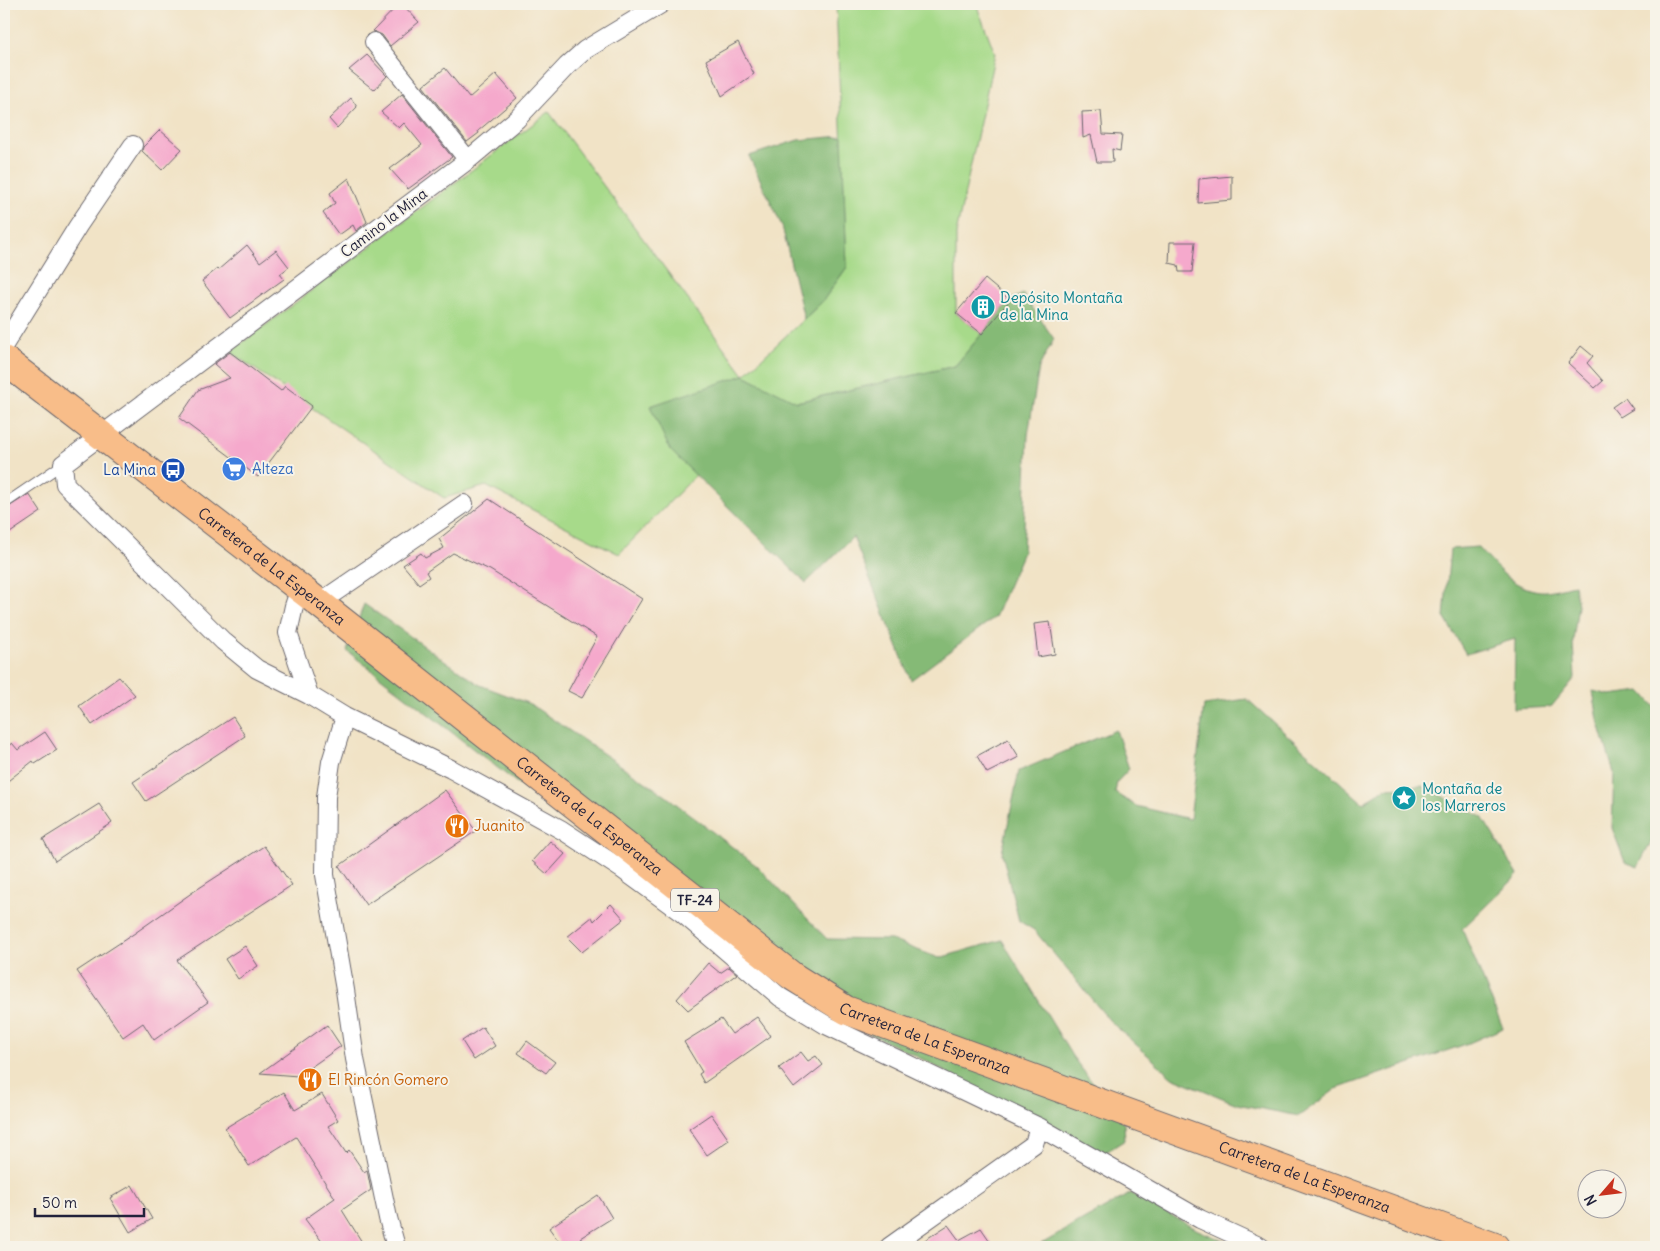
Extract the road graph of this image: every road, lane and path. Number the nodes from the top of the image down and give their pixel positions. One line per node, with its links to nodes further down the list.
1 (661, 4): 4 (street, Camino la Mina)
2 (374, 42): 4 (street)
3 (133, 145): 5 (street)
4 (468, 160): 7 (street, Camino la Mina)
5 (4, 345)
6 (4, 360): 7 (main road, Carretera de La Esperanza / TF-24)
7 (101, 437): 8 (street, Camino la Mina); 11 (main road, Carretera de La Esperanza / TF-24)
8 (63, 464): 9 (lane); 12 (street)
9 (4, 504)
10 (464, 504): 11 (street)
11 (309, 596): 12 (street); 18 (main road, Carretera de La Esperanza / TF-24)
12 (309, 696): 13 (street)
13 (345, 717): 14 (street); 15 (street)
14 (1038, 1127): 16 (street); 17 (street)
15 (396, 1247)
16 (890, 1247)
17 (1262, 1247)
18 (1491, 1247)

